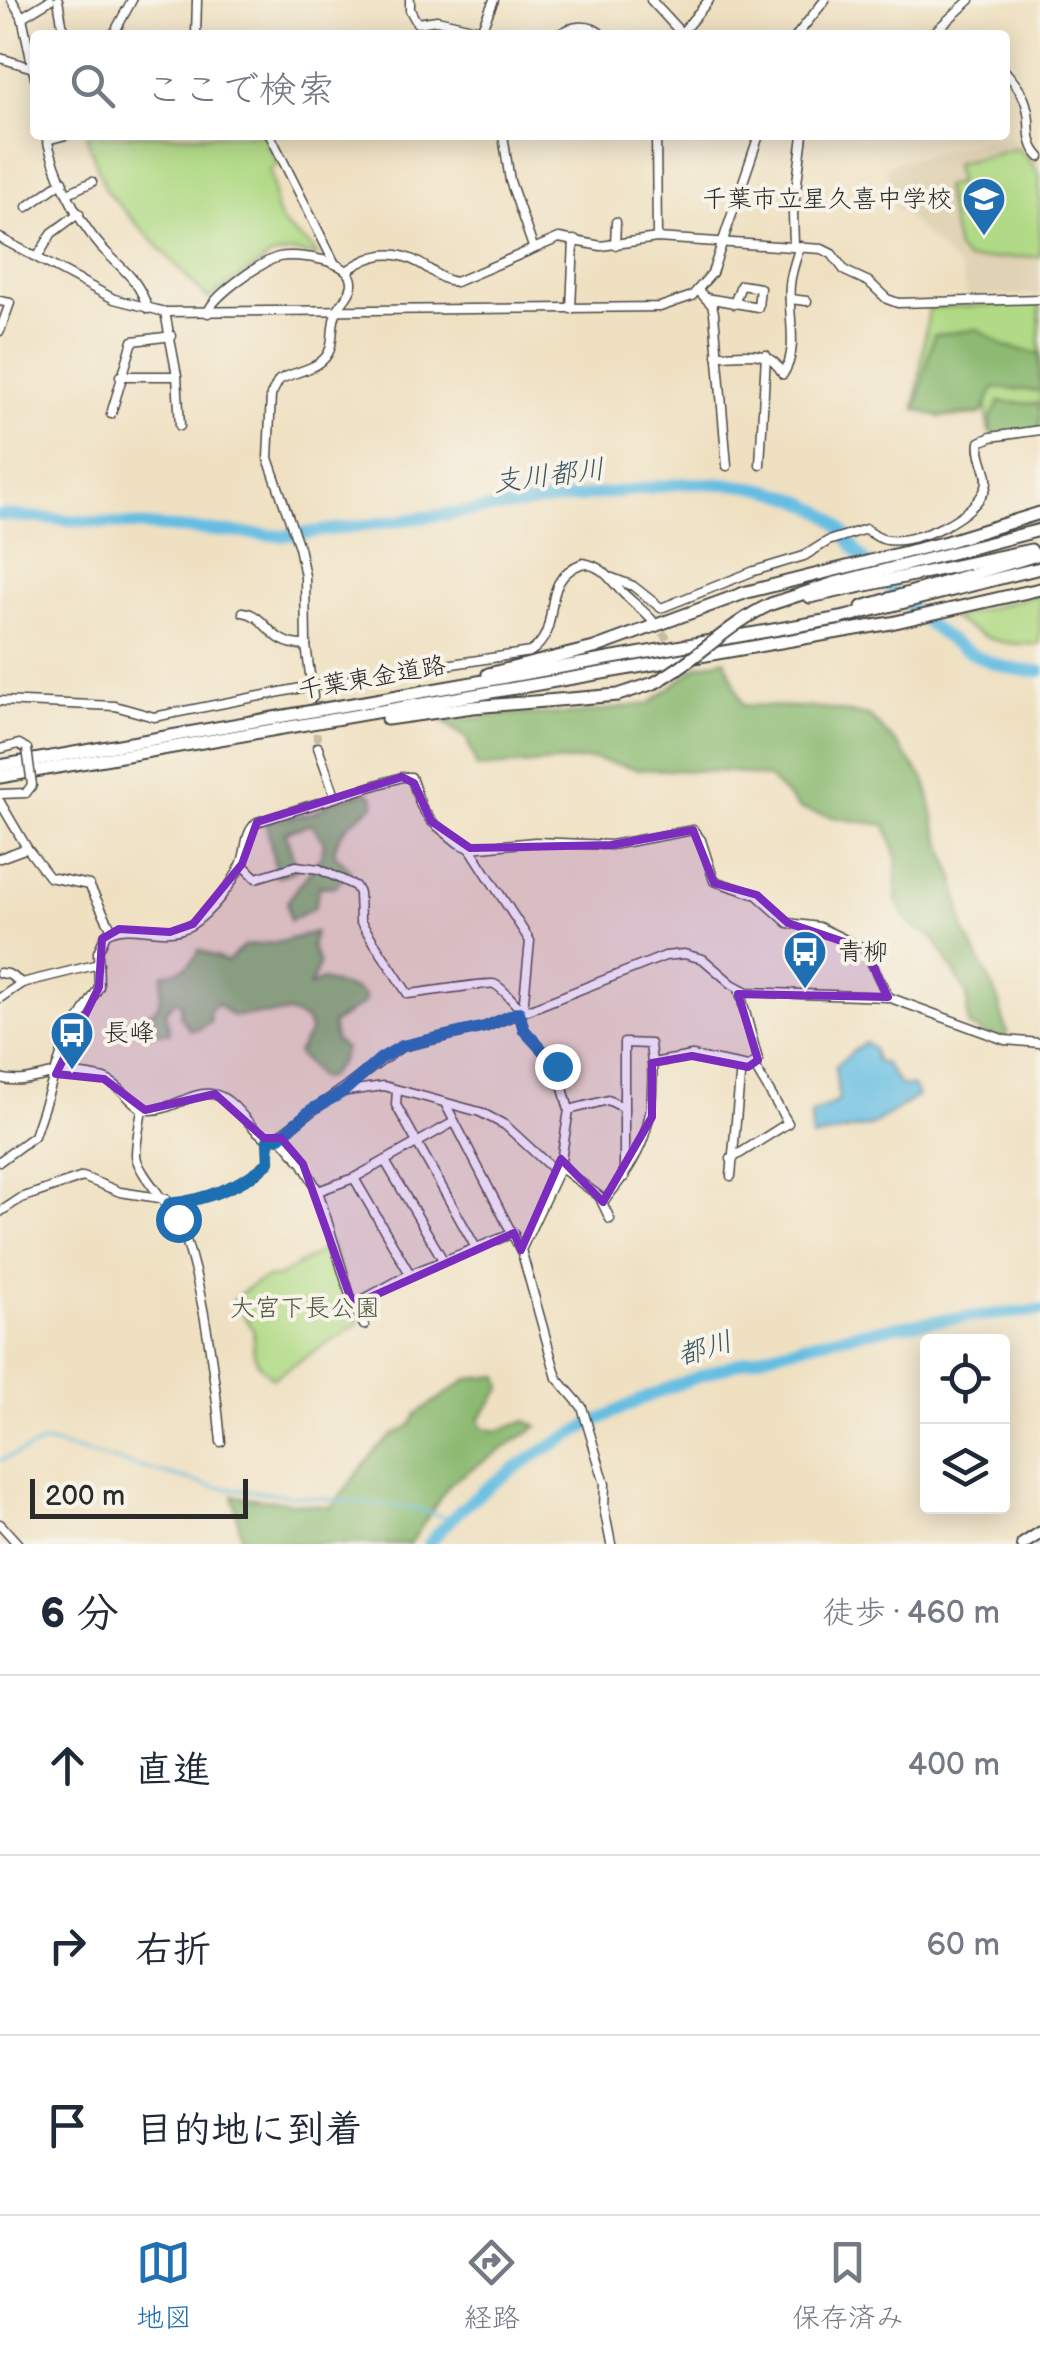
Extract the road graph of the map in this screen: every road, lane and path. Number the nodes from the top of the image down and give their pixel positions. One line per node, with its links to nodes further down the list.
1 (12, 0): 11 (street)
2 (54, 0): 11 (street); 13 (street)
3 (132, 0): 14 (street)
4 (197, 0): 15 (street)
5 (410, 0): 16 (street)
6 (494, 0): 17 (street)
7 (651, 0): 20 (street)
8 (708, 0): 21 (street)
9 (825, 0): 22 (street)
10 (970, 0): 12 (street)
11 (22, 16): 25 (street)
12 (942, 26): 23 (street); 24 (street)
13 (63, 30)
14 (116, 30)
15 (196, 30)
16 (473, 30)
17 (481, 30)
18 (568, 30): 19 (street)
19 (597, 30)
20 (678, 30)
21 (686, 30)
22 (801, 30)
23 (937, 30)
24 (946, 30)
25 (30, 54)
26 (0, 58): 27 (street)
27 (30, 71)
28 (1010, 77): 35 (street)
29 (48, 140): 36 (street)
30 (273, 140): 50 (street)
31 (505, 140): 48 (street)
32 (656, 140): 43 (street)
33 (757, 140): 45 (street)
34 (802, 140): 47 (street)
35 (1040, 156)
36 (63, 181): 38 (street); 39 (street)
37 (92, 182): 38 (street)
38 (68, 193): 40 (street)
39 (27, 206)
40 (79, 214): 49 (street); 60 (street)
41 (627, 217): 46 (street)
42 (0, 238): 49 (street)
43 (657, 238): 45 (street); 46 (street)
44 (574, 240): 46 (street); 48 (street); 59 (street)
45 (723, 242): 47 (street); 52 (street)
46 (615, 245)
47 (797, 245): 54 (street); 55 (street)
48 (533, 247): 51 (street)
49 (38, 256): 60 (street)
50 (335, 264): 51 (street); 63 (street)
51 (348, 270): 61 (street)
52 (698, 290): 53 (street); 59 (street)
53 (706, 298): 58 (street); 66 (street)
54 (1040, 298)
55 (790, 299): 57 (street); 67 (street)
56 (0, 301): 64 (street)
57 (807, 301)
58 (734, 304)
59 (570, 308): 61 (street)
60 (148, 310): 62 (street)
61 (337, 311): 63 (street); 85 (street)
62 (165, 312): 63 (street); 65 (street)
63 (208, 313)
64 (0, 331)
65 (172, 336): 68 (street); 69 (street)
66 (716, 355): 67 (street); 74 (street)
67 (766, 356): 73 (street)
68 (120, 376): 69 (street); 70 (street)
69 (177, 376): 71 (street)
70 (112, 414)
71 (180, 426)
72 (1040, 430): 79 (street)
73 (760, 465)
74 (727, 466)
75 (1040, 513): 87 (highway)
76 (1040, 530): 81 (highway)
77 (1040, 551): 81 (highway); 82 (highway)
78 (1040, 568): 82 (highway)
79 (612, 578): 84 (street); 86 (street)
80 (1040, 589): 90 (highway)
81 (771, 604): 90 (highway, bridge)
82 (877, 607): 87 (highway, 千葉東金道路)
83 (243, 612): 85 (street)
84 (652, 620)
85 (306, 645): 86 (street)
86 (311, 686): 88 (street); 89 (street)
87 (433, 690): 93 (highway, 千葉東金道路)
88 (313, 697)
89 (0, 700)
90 (264, 732): 94 (highway)
91 (318, 747): 95 (street)
92 (0, 749): 96 (street, bridge)
93 (0, 766)
94 (0, 777)
95 (335, 796): 98 (street); 100 (street)
96 (0, 798): 97 (street)
97 (27, 848): 99 (street); 101 (street)
98 (470, 848): 107 (street); 108 (street)
99 (0, 858)
100 (242, 864): 101 (street); 108 (street)
101 (112, 930): 102 (street)
102 (99, 964): 104 (street); 113 (street)
103 (0, 973): 104 (street)
104 (22, 983): 106 (street)
105 (739, 988): 107 (street); 108 (street); 111 (street)
106 (0, 998)
107 (888, 998): 109 (street)
108 (521, 1012): 116 (street); 120 (street)
109 (1040, 1044)
110 (652, 1062): 112 (street); 118 (street); 131 (street)
111 (752, 1064): 112 (street); 125 (street)
112 (741, 1066): 125 (street)
113 (56, 1074): 114 (street); 119 (street); 127 (street)
114 (0, 1078)
115 (398, 1090): 116 (street); 117 (street); 124 (street)
116 (343, 1092): 122 (street)
117 (444, 1104): 121 (street); 128 (street)
118 (624, 1108): 120 (street); 131 (street)
119 (142, 1109): 123 (street); 133 (street)
120 (568, 1110): 128 (street)
121 (454, 1122): 124 (street); 137 (street)
122 (280, 1137): 123 (street); 132 (street)
123 (268, 1140): 133 (street)
124 (417, 1143): 126 (street); 138 (street)
125 (731, 1159): 129 (street)
126 (385, 1161): 130 (street); 140 (street)
127 (0, 1162)
128 (558, 1169): 134 (street); 139 (street)
129 (731, 1176)
130 (354, 1178): 132 (street); 141 (street)
131 (624, 1178): 134 (street)
132 (318, 1191): 142 (street)
133 (167, 1202): 135 (street); 144 (street)
134 (603, 1202): 136 (street)
135 (0, 1212)
136 (610, 1219)
137 (514, 1234): 138 (street); 139 (street)
138 (476, 1248): 140 (street)
139 (521, 1250): 148 (street)
140 (443, 1260): 141 (street)
141 (410, 1274): 142 (street)
142 (353, 1305): 143 (street)
143 (364, 1325)
144 (221, 1442)
145 (0, 1524): 147 (street)
146 (1040, 1532): 149 (highway)
147 (18, 1544)
148 (611, 1544)
149 (1024, 1544)

